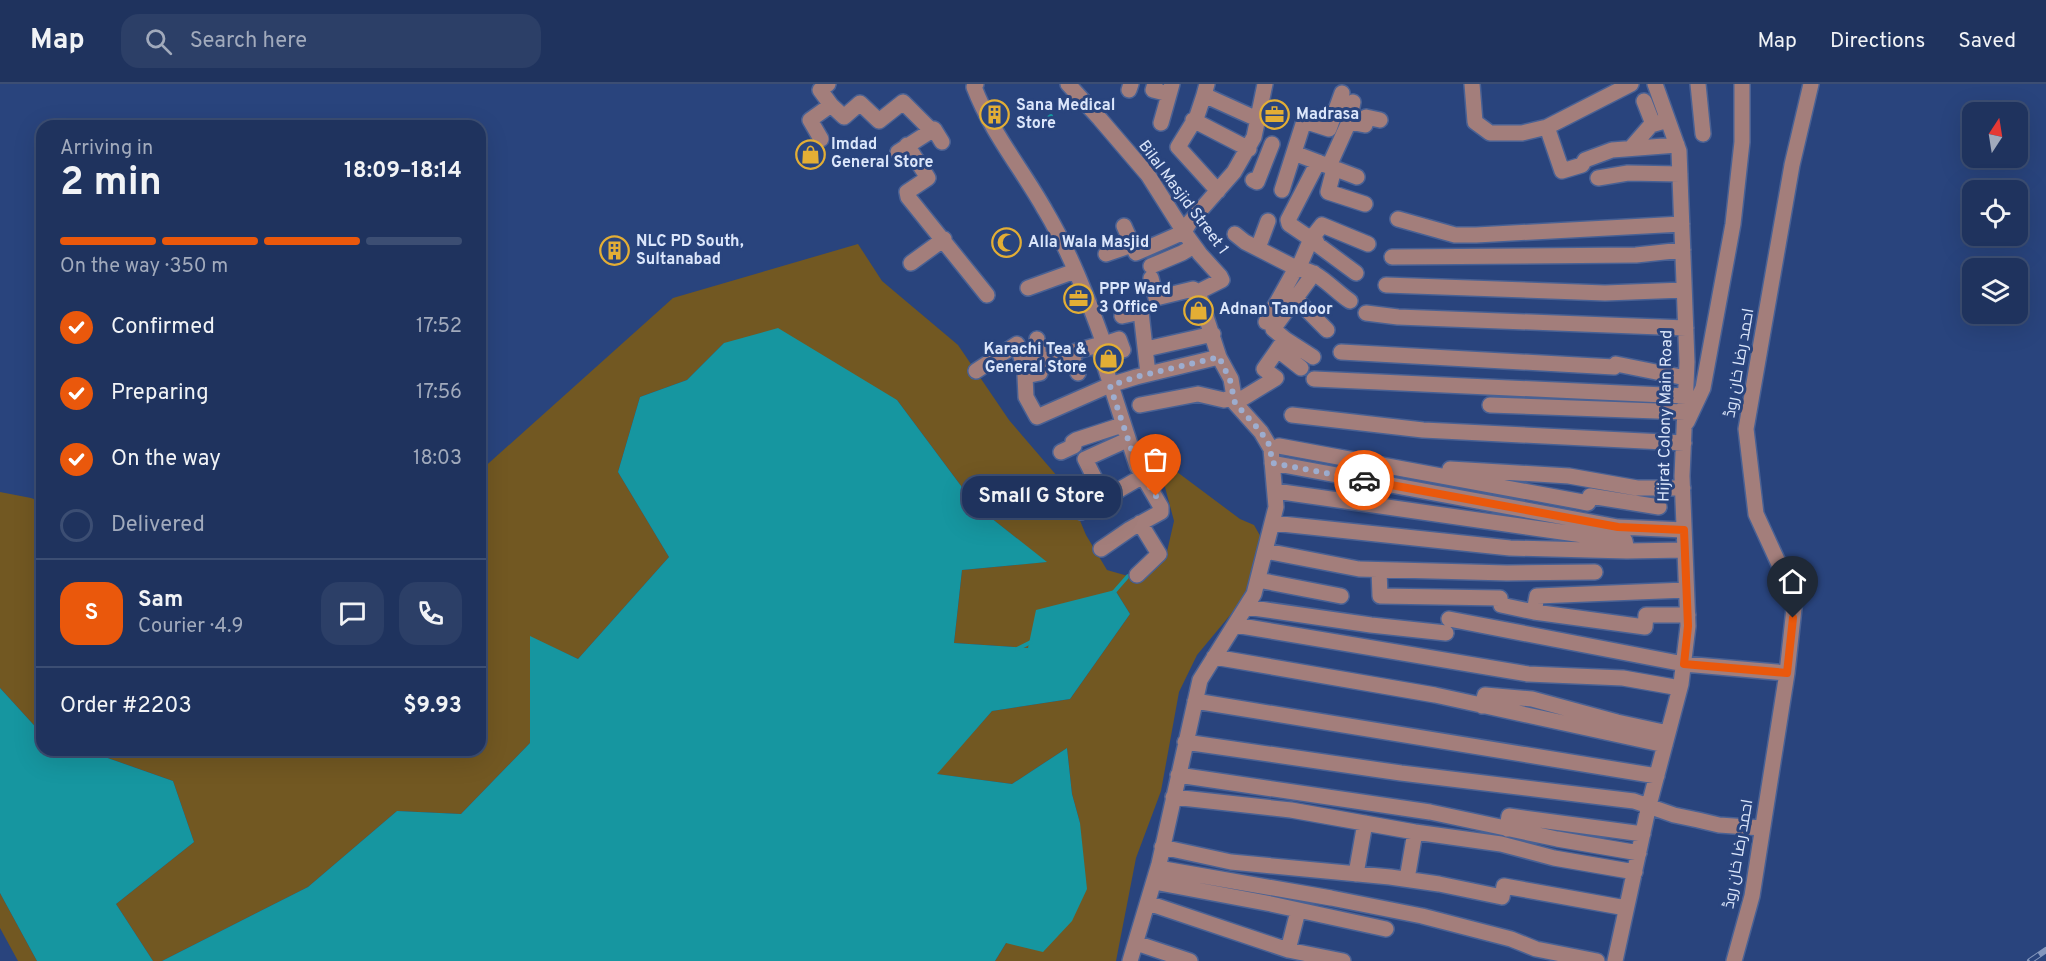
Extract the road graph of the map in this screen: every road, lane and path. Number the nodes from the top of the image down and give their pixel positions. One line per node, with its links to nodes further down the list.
1 (828, 84): 15 (street)
2 (976, 84): 58 (street)
3 (1155, 84): 12 (street)
4 (1265, 84): 16 (street)
5 (1472, 84): 23 (street)
6 (1631, 84): 23 (street)
7 (1655, 84): 19 (street, Hijrat Colony Main Road)
8 (1698, 84): 25 (street)
9 (1742, 84): 98 (street)
10 (1810, 84): 129 (street, احمد رضا خان روڈ)
11 (1073, 86): 45 (street, Bilal Masjid Street 1)
12 (1171, 89): 21 (street)
13 (1205, 90): 16 (street); 17 (street)
14 (1644, 100): 22 (street)
15 (831, 105): 24 (street); 26 (street)
16 (1257, 119): 28 (street)
17 (1193, 120): 28 (street); 39 (street)
18 (1380, 120): 20 (street)
19 (1668, 120): 22 (street); 30 (street, Hijrat Colony Main Road)
20 (1349, 122): 32 (street); 33 (street)
21 (1161, 123)
22 (1653, 124): 31 (street)
23 (1547, 128): 31 (street)
24 (931, 130): 27 (street); 48 (street)
25 (1703, 134)
26 (821, 139)
27 (942, 142)
28 (1252, 143): 29 (street); 39 (street)
29 (1272, 144): 32 (street); 37 (street)
30 (1677, 145): 31 (street); 34 (street, Hijrat Colony Main Road)
31 (1631, 148)
32 (1295, 149): 33 (street); 38 (street)
33 (1327, 166): 35 (street); 40 (street); 47 (street)
34 (1680, 174): 36 (street); 43 (street, Hijrat Colony Main Road)
35 (1357, 177)
36 (1598, 178)
37 (1253, 180)
38 (1282, 190)
39 (1218, 191): 45 (street)
40 (1365, 204)
41 (1398, 219): 43 (street)
42 (1269, 221): 52 (street)
43 (1682, 224): 53 (street, Hijrat Colony Main Road)
44 (1124, 226): 50 (street)
45 (1184, 232): 50 (street); 51 (street, Bilal Masjid Street 1)
46 (1235, 234): 52 (street)
47 (1312, 237): 49 (street); 57 (street); 60 (street)
48 (944, 239): 56 (street); 65 (street)
49 (1368, 244)
50 (1132, 245): 54 (street)
51 (1194, 246): 64 (street, Bilal Masjid Street 1); 64 (street)
52 (1258, 248): 57 (street)
53 (1683, 250): 55 (street); 63 (street, Hijrat Colony Main Road)
54 (1106, 254)
55 (1392, 257)
56 (911, 263)
57 (1298, 269): 59 (street); 70 (street)
58 (1075, 271): 62 (street); 75 (street)
59 (1314, 273): 66 (street); 67 (street)
60 (1356, 273)
61 (1386, 285): 63 (street)
62 (1028, 288)
63 (1684, 290): 71 (street, Hijrat Colony Main Road)
64 (1198, 292): 73 (street)
65 (987, 295)
66 (1296, 299): 72 (street); 76 (street)
67 (1350, 301)
68 (1366, 313): 71 (street)
69 (1122, 316): 77 (street)
70 (1266, 322)
71 (1686, 328): 88 (street, Hijrat Colony Main Road)
72 (1327, 330)
73 (1213, 334): 77 (street); 81 (street)
74 (1037, 339): 83 (street)
75 (1101, 345): 78 (street); 79 (street); 90 (street)
76 (1281, 345): 82 (street); 84 (street); 92 (street)
77 (1146, 349): 87 (street)
78 (1123, 350)
79 (1071, 352): 83 (street); 86 (street)
80 (1341, 352): 88 (street)
81 (1219, 357): 87 (street); 92 (street)
82 (1313, 357)
83 (1039, 361): 85 (street); 90 (street)
84 (1301, 368)
85 (976, 371)
86 (1078, 373)
87 (1148, 374): 90 (street)
88 (1686, 378): 91 (street, Hijrat Colony Main Road)
89 (1314, 379): 91 (street)
90 (1110, 386): 97 (street)
91 (1686, 396): 95 (street, Hijrat Colony Main Road)
92 (1235, 402): 93 (street); 100 (street)
93 (1140, 405)
94 (1490, 405): 95 (street)
95 (1685, 412): 98 (street, Hijrat Colony Main Road)
96 (1292, 415): 98 (street)
97 (1122, 425): 99 (street); 101 (street)
98 (1684, 436): 106 (street, Hijrat Colony Main Road)
99 (1127, 440): 104 (street); 105 (street)
100 (1275, 446): 102 (street); 103 (street)
101 (1061, 452)
102 (1272, 463): 107 (street); 112 (street)
103 (1443, 475): 106 (street); 108 (street)
104 (1143, 476): 109 (street); 110 (street)
105 (1096, 481)
106 (1683, 488): 112 (street, Hijrat Colony Main Road)
107 (1275, 491): 111 (street); 116 (street)
108 (1659, 507)
109 (1081, 512)
110 (1140, 523): 113 (street); 119 (street)
111 (1272, 523): 115 (street); 116 (street)
112 (1684, 530): 114 (street, Hijrat Colony Main Road)
113 (1101, 549)
114 (1685, 550): 116 (street); 121 (street, Hijrat Colony Main Road)
115 (1265, 551): 117 (street); 120 (street)
116 (1627, 551)
117 (1379, 570): 118 (street); 124 (street)
118 (1595, 572)
119 (1137, 575)
120 (1258, 580): 122 (street); 123 (street)
121 (1686, 590): 124 (street); 125 (street, Hijrat Colony Main Road)
122 (1341, 596)
123 (1246, 607): 126 (street); 128 (street)
124 (1534, 612): 125 (street)
125 (1688, 615): 128 (street, Hijrat Colony Main Road)
126 (1235, 625): 127 (street); 130 (street)
127 (1214, 657): 131 (street); 132 (street)
128 (1684, 664): 129 (street); 130 (street, Hijrat Colony Main Road)
129 (1787, 673): 139 (street, احمد رضا خان روڈ)
130 (1680, 688): 132 (street, Hijrat Colony Main Road)
131 (1195, 701): 133 (street); 135 (street)
132 (1667, 739): 135 (street, Hijrat Colony Main Road)
133 (1185, 742): 134 (street); 137 (street)
134 (1178, 775): 136 (street); 140 (street)
135 (1657, 776): 137 (street, Hijrat Colony Main Road)
136 (1173, 797): 138 (street); 143 (street)
137 (1649, 805): 139 (street); 142 (street, Hijrat Colony Main Road)
138 (1365, 823): 141 (street); 146 (street)
139 (1762, 828): 160 (street, احمد رضا خان روڈ)
140 (1507, 829): 142 (street); 144 (street)
141 (1415, 832): 145 (street); 148 (street)
142 (1643, 834): 144 (street, Hijrat Colony Main Road)
143 (1162, 848): 146 (street); 147 (street)
144 (1639, 853): 145 (street, Hijrat Colony Main Road)
145 (1635, 872): 150 (street, Hijrat Colony Main Road)
146 (1356, 874): 148 (street)
147 (1156, 875): 149 (street); 151 (street); 158 (street)
148 (1407, 879): 150 (street)
149 (1148, 903): 153 (street); 154 (street)
150 (1626, 908): 159 (street, Hijrat Colony Main Road)
151 (1298, 911): 152 (street); 154 (street)
152 (1386, 929)
153 (1136, 943): 155 (street); 156 (street)
154 (1288, 950): 157 (street)
155 (1130, 961)
156 (1190, 961)
157 (1343, 961)
158 (1597, 961)
159 (1615, 961)
160 (1734, 961)

